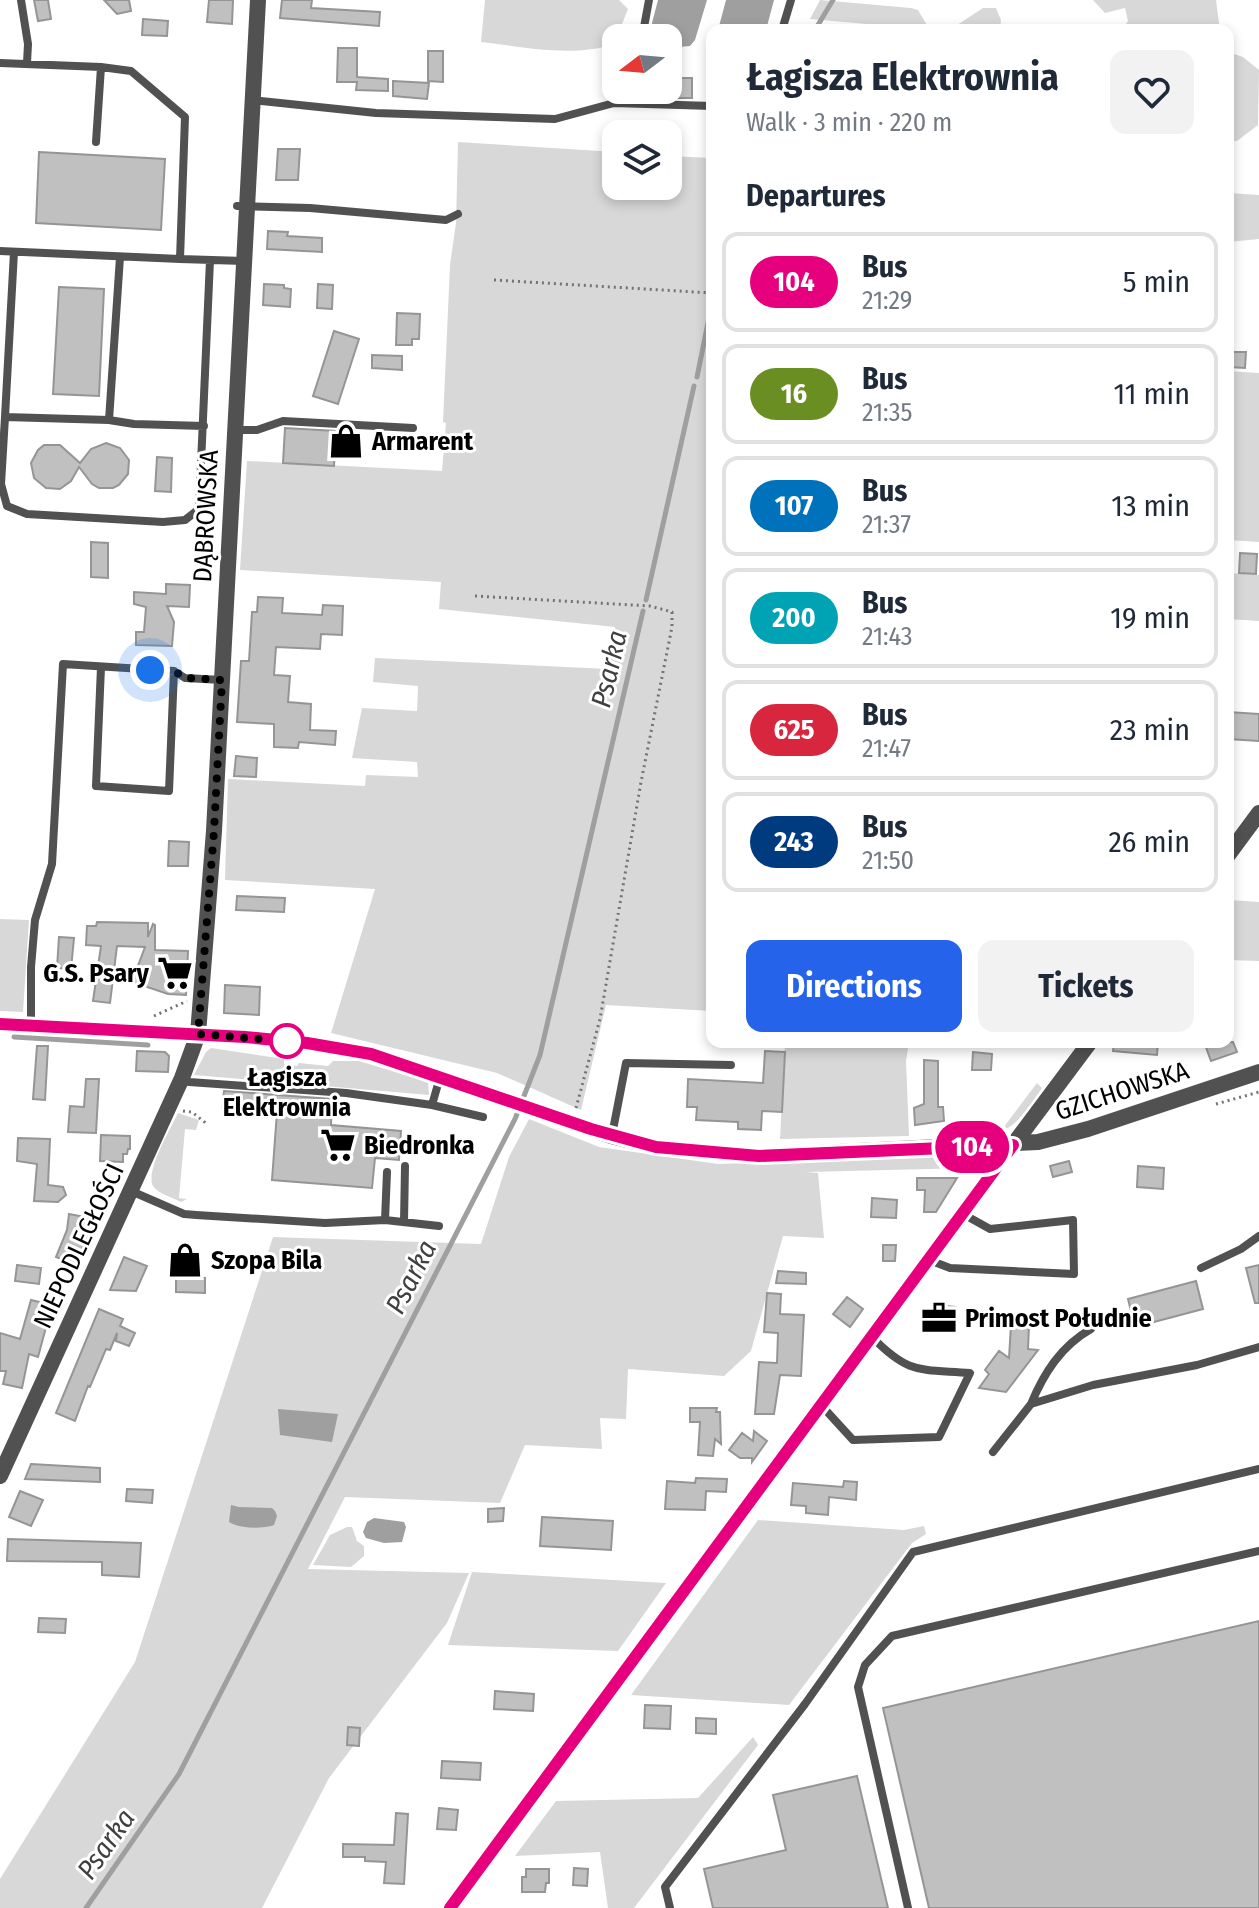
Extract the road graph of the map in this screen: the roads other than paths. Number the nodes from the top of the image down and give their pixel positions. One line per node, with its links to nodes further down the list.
1 (21, 0): 8 (lane)
2 (258, 0): 10 (street, DĄBROWSKA)
3 (649, 0): 5 (lane)
4 (791, 0): 6 (lane)
5 (645, 24)
6 (784, 24)
7 (0, 63): 8 (lane)
8 (27, 63): 9 (lane)
9 (101, 67): 14 (lane); 20 (lane)
10 (252, 100): 11 (lane); 15 (street, DĄBROWSKA)
11 (610, 104)
12 (658, 104): 13 (lane)
13 (706, 106)
14 (96, 142)
15 (242, 206): 16 (lane); 22 (street, DĄBROWSKA)
16 (458, 214)
17 (0, 251): 18 (lane)
18 (14, 252): 19 (lane); 23 (lane)
19 (120, 257): 20 (lane); 24 (lane)
20 (180, 259): 21 (lane)
21 (210, 260): 22 (lane); 25 (lane)
22 (244, 261): 27 (street, DĄBROWSKA)
23 (5, 417): 24 (lane); 25 (lane)
24 (109, 420): 25 (lane)
25 (204, 426)
26 (413, 428): 27 (lane)
27 (235, 430): 30 (street, DĄBROWSKA)
28 (101, 667): 29 (lane); 29 (lane); 34 (lane)
29 (174, 671): 30 (lane)
30 (222, 680): 35 (street, DĄBROWSKA)
31 (1259, 813): 32 (street)
32 (1234, 847)
33 (0, 1024): 34 (street, GZICHOWSKA)
34 (31, 1025): 35 (street, GZICHOWSKA)
35 (198, 1034): 39 (street, GZICHOWSKA); 40 (street, NIEPODLEGŁOŚCI)
36 (1086, 1048): 44 (street)
37 (731, 1065): 43 (lane)
38 (1259, 1072): 44 (street, GZICHOWSKA)
39 (440, 1077): 41 (lane); 43 (street, GZICHOWSKA)
40 (182, 1078): 41 (lane); 47 (street, NIEPODLEGŁOŚCI)
41 (432, 1105): 42 (lane)
42 (483, 1117)
43 (611, 1136): 44 (street, GZICHOWSKA)
44 (1013, 1145): 48 (street)
45 (405, 1166): 50 (lane)
46 (387, 1172): 49 (lane)
47 (130, 1191): 49 (lane); 62 (street, NIEPODLEGŁOŚCI)
48 (962, 1214): 53 (street); 53 (lane)
49 (385, 1220): 50 (lane)
50 (404, 1222): 51 (lane)
51 (439, 1226)
52 (1259, 1236): 54 (lane)
53 (928, 1260): 56 (street)
54 (1201, 1268)
55 (1091, 1329): 58 (lane)
56 (872, 1337): 59 (street); 59 (lane)
57 (1259, 1347): 58 (lane)
58 (1031, 1404): 60 (lane)
59 (821, 1405): 64 (street)
60 (993, 1452)
61 (1259, 1469): 65 (lane)
62 (0, 1476)
63 (1259, 1551): 66 (lane)
64 (457, 1905)
65 (670, 1908)
66 (908, 1908)

